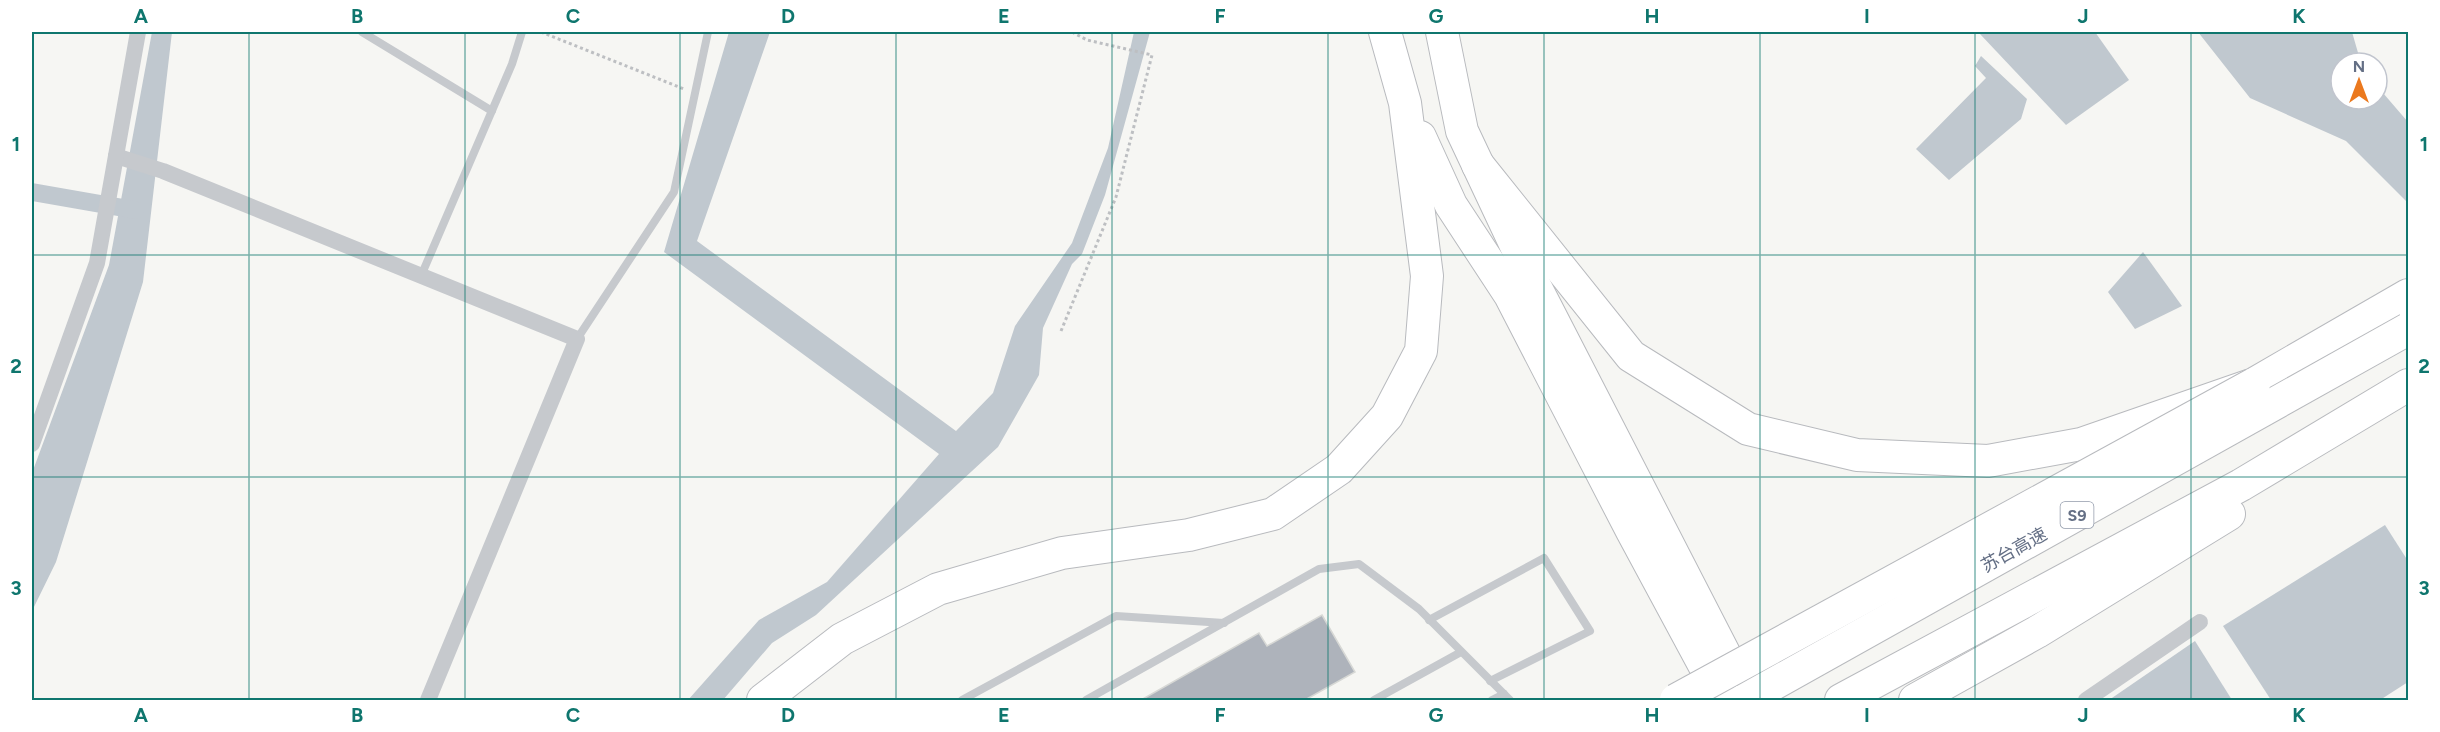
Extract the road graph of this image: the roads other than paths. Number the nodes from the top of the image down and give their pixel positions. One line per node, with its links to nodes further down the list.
1 (138, 32): 9 (street)
2 (362, 32): 8 (lane)
3 (522, 32): 8 (lane)
4 (708, 32): 14 (lane)
5 (1385, 32): 7 (highway)
6 (1442, 32): 10 (highway)
7 (1405, 103): 26 (highway); 32 (highway)
8 (492, 111): 11 (lane)
9 (116, 156): 11 (street); 18 (street)
10 (1478, 165): 15 (highway, bridge); 33 (highway)
11 (421, 276): 14 (street)
12 (2409, 295): 15 (highway)
13 (2409, 329): 33 (highway, 苏台高速 / S9, bridge)
14 (577, 339): 25 (street)
15 (2254, 384): 31 (highway, bridge)
16 (2409, 385): 34 (highway)
17 (2409, 397): 35 (highway)
18 (32, 444)
19 (1430, 620): 21 (lane); 22 (lane); 23 (lane)
20 (2200, 622): 36 (street)
21 (1224, 623): 27 (lane); 28 (lane)
22 (1461, 652): 23 (lane); 29 (lane)
23 (1490, 681): 24 (lane)
24 (1507, 697): 30 (lane)
25 (428, 700)
26 (763, 700)
27 (962, 700)
28 (1086, 700)
29 (1374, 700)
30 (1492, 700)
31 (1676, 700)
32 (1723, 700)
33 (1747, 700)
34 (1841, 700)
35 (1915, 700)
36 (2086, 700)

